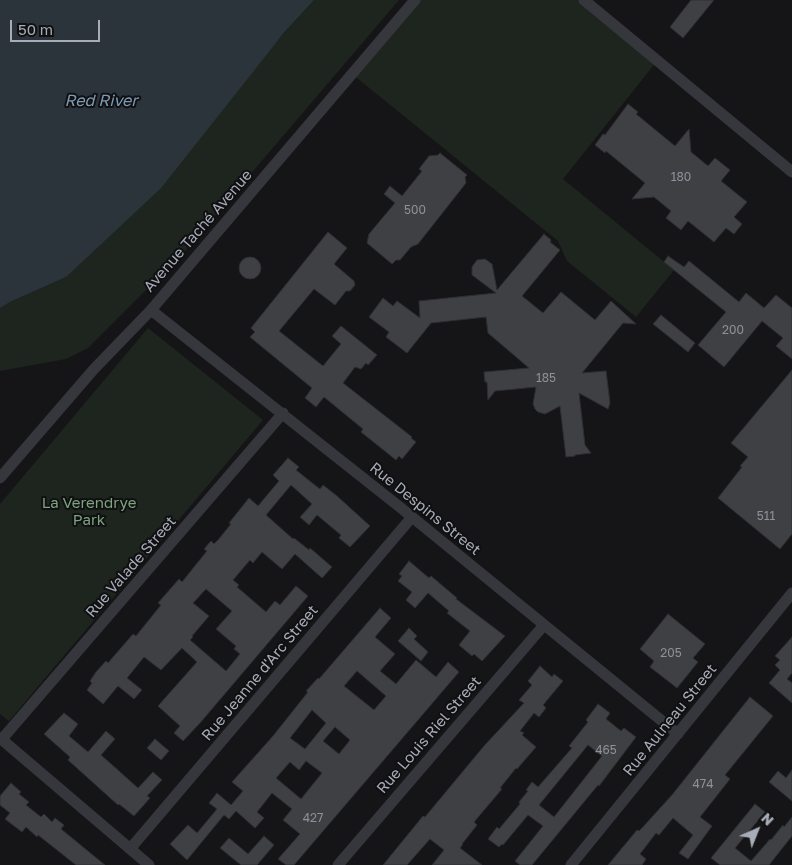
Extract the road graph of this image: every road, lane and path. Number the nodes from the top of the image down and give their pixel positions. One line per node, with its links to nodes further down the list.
1 (415, 0): 4 (street, Avenue Taché Avenue)
2 (584, 0): 3 (street)
3 (792, 172)
4 (151, 310): 5 (street, Rue Despins Street); 6 (street, Avenue Taché Avenue)
5 (283, 413): 7 (street, Rue Despins Street); 11 (street, Rue Valade Street)
6 (0, 478)
7 (412, 517): 9 (street, Rue Despins Street); 12 (street, Rue Jeanne d'Arc Street)
8 (792, 593): 10 (street, Rue Aulneau Street)
9 (544, 625): 10 (street, Rue Despins Street); 14 (street, Rue Louis Riel Street)
10 (678, 734): 15 (street, Rue Aulneau Street)
11 (1, 739): 12 (street)
12 (130, 849): 13 (street)
13 (149, 865)
14 (338, 865)
15 (571, 865)

